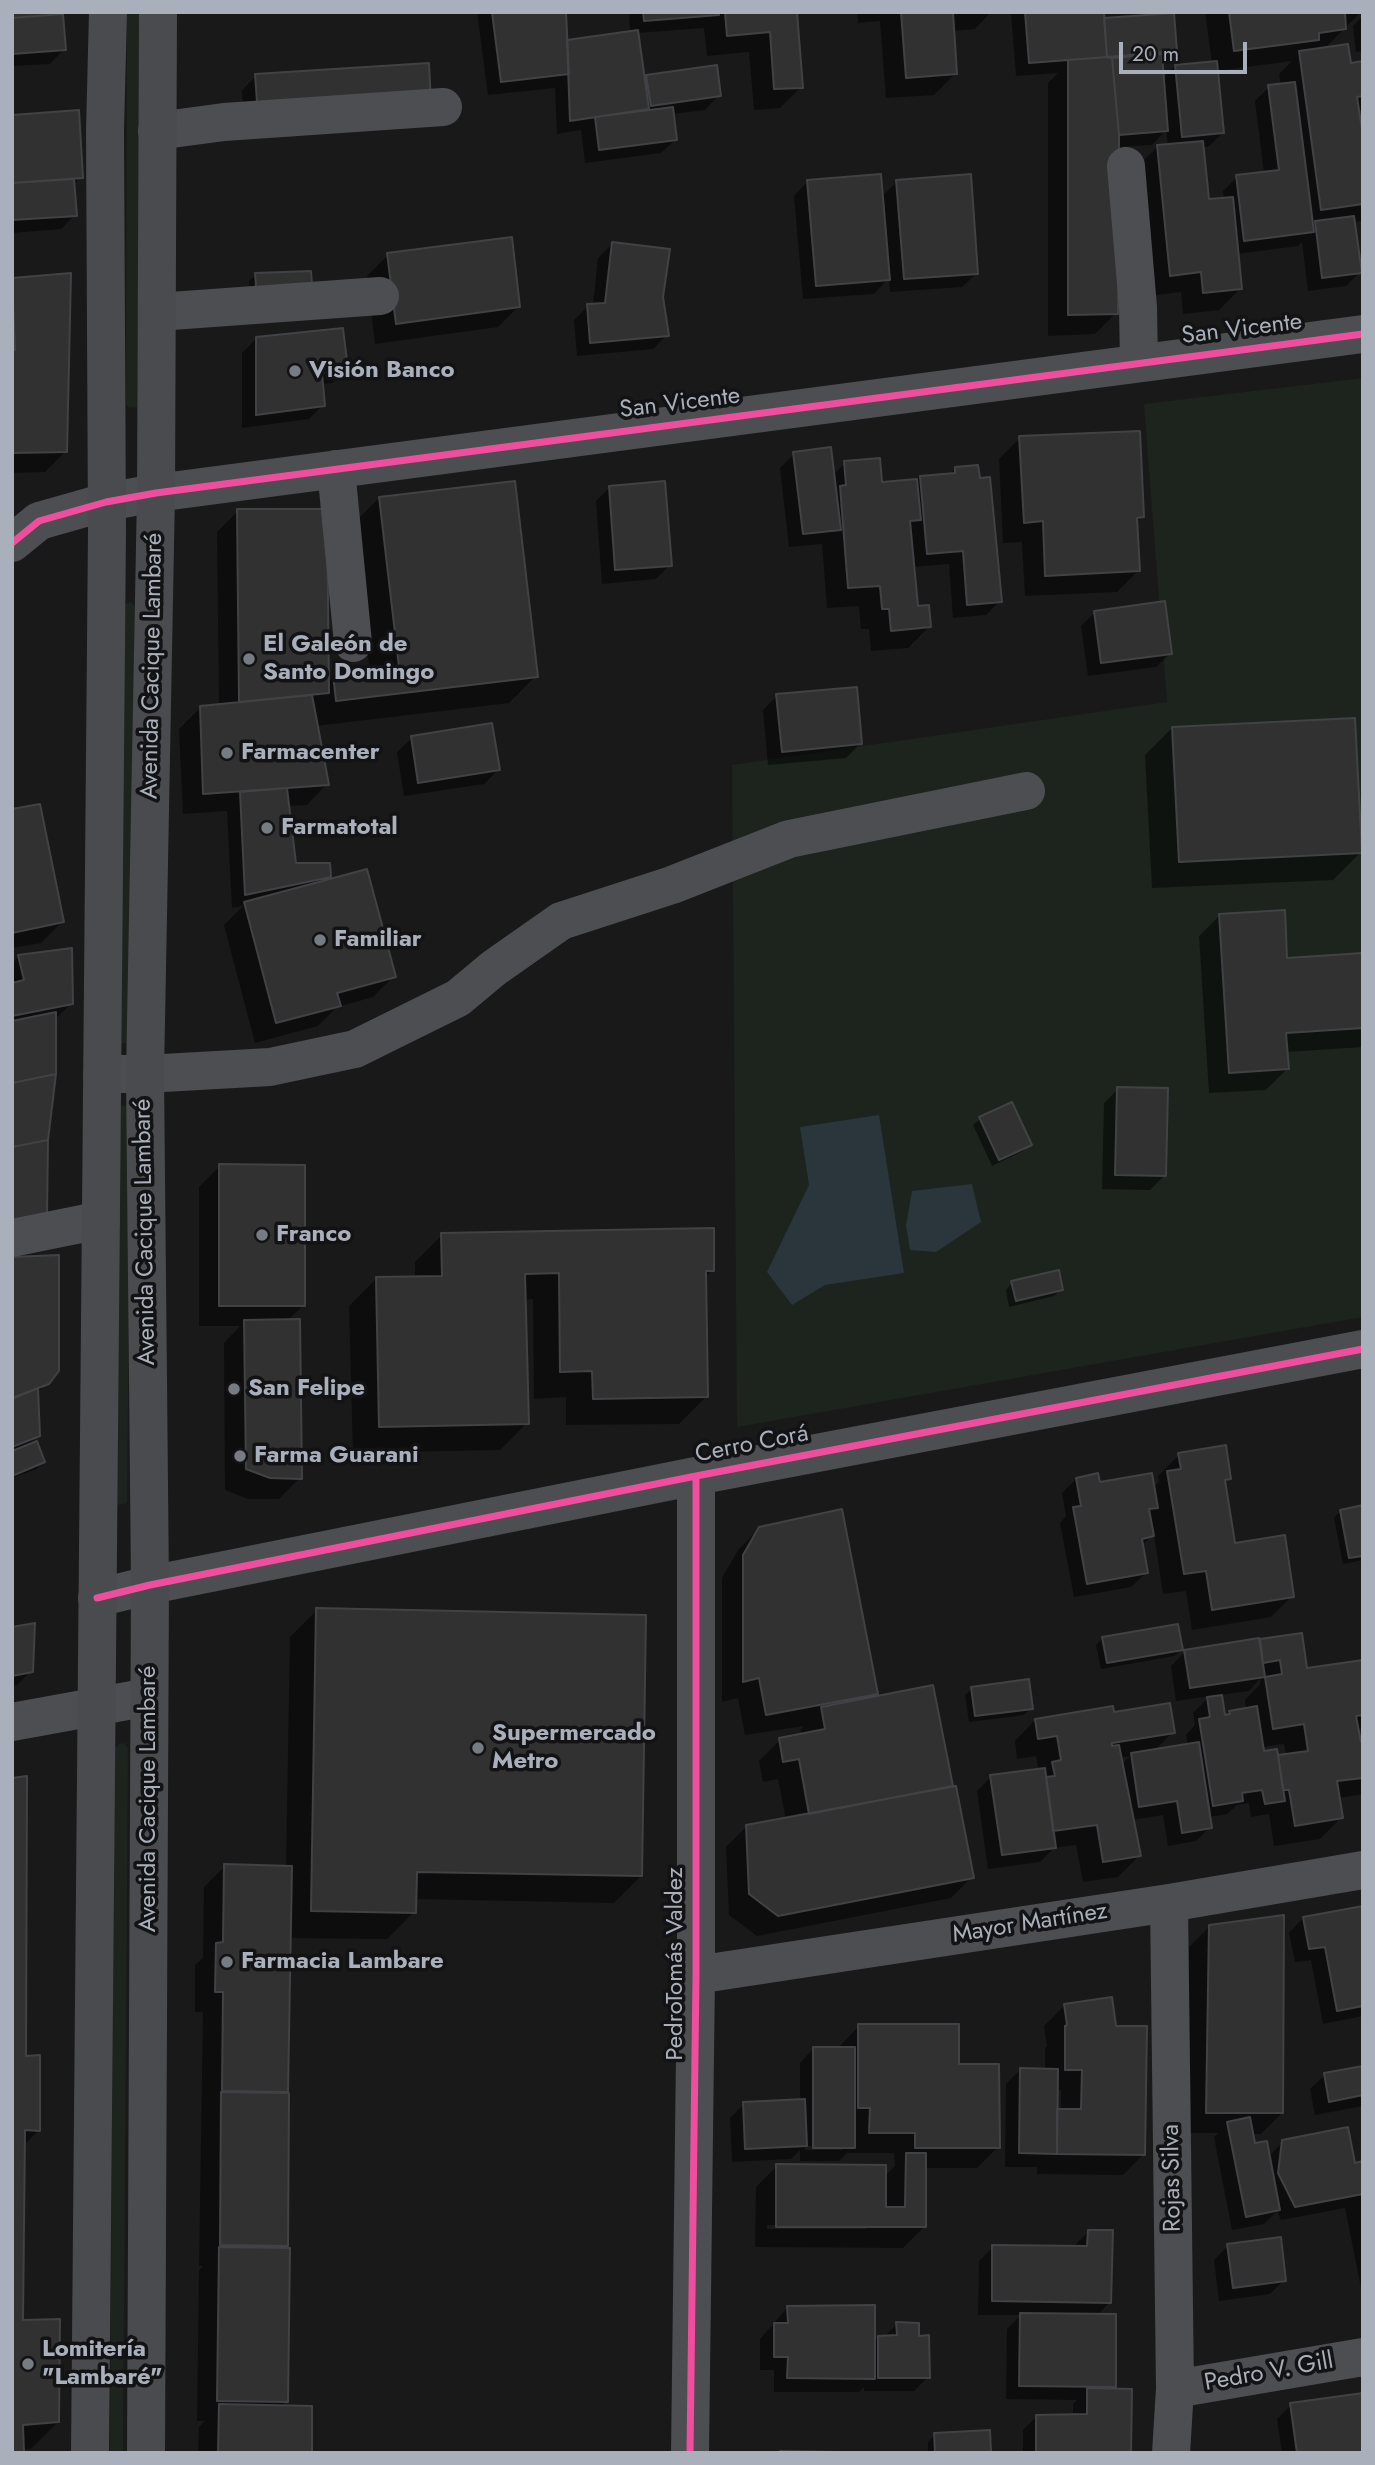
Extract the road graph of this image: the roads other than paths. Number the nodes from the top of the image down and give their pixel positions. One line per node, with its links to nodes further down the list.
1 (108, 12): 12 (main road, Avenida Cacique Lambaré)
2 (158, 12): 4 (main road, Avenida Cacique Lambaré)
3 (443, 107): 4 (street)
4 (158, 131): 7 (main road, Avenida Cacique Lambaré)
5 (1126, 166): 9 (street)
6 (380, 296): 7 (street)
7 (157, 312): 11 (main road, Avenida Cacique Lambaré)
8 (1363, 334): 9 (street, San Vicente)
9 (1139, 363): 10 (street, San Vicente)
10 (336, 469): 11 (street, San Vicente); 14 (street)
11 (156, 493): 12 (street, San Vicente); 17 (main road, Avenida Cacique Lambaré)
12 (106, 502): 13 (street, San Vicente); 16 (main road, Avenida Cacique Lambaré)
13 (21, 525)
14 (353, 643)
15 (1026, 792): 17 (street)
16 (102, 1074): 17 (street); 18 (main road, Avenida Cacique Lambaré)
17 (145, 1074): 22 (main road, Avenida Cacique Lambaré)
18 (101, 1220): 19 (street); 23 (main road, Avenida Cacique Lambaré)
19 (12, 1238)
20 (1363, 1349): 21 (street, Cerro Corá)
21 (695, 1476): 22 (street, Cerro Corá); 29 (street, PedroTomás Valdez)
22 (150, 1585): 23 (street, Cerro Corá); 24 (main road, Avenida Cacique Lambaré)
23 (97, 1598): 25 (main road, Avenida Cacique Lambaré)
24 (149, 1697): 25 (street); 33 (main road, Avenida Cacique Lambaré)
25 (96, 1707): 26 (street); 32 (main road, Avenida Cacique Lambaré)
26 (12, 1722)
27 (1363, 1870): 28 (street, Mayor Martínez)
28 (1169, 1903): 29 (street, Mayor Martínez); 31 (street, Rojas Silva)
29 (696, 1975): 34 (street, PedroTomás Valdez)
30 (1363, 2357): 31 (street, Pedro V. Gill)
31 (1175, 2389): 35 (street, Rojas Silva)
32 (90, 2453)
33 (146, 2453)
34 (690, 2453)
35 (1171, 2453)

